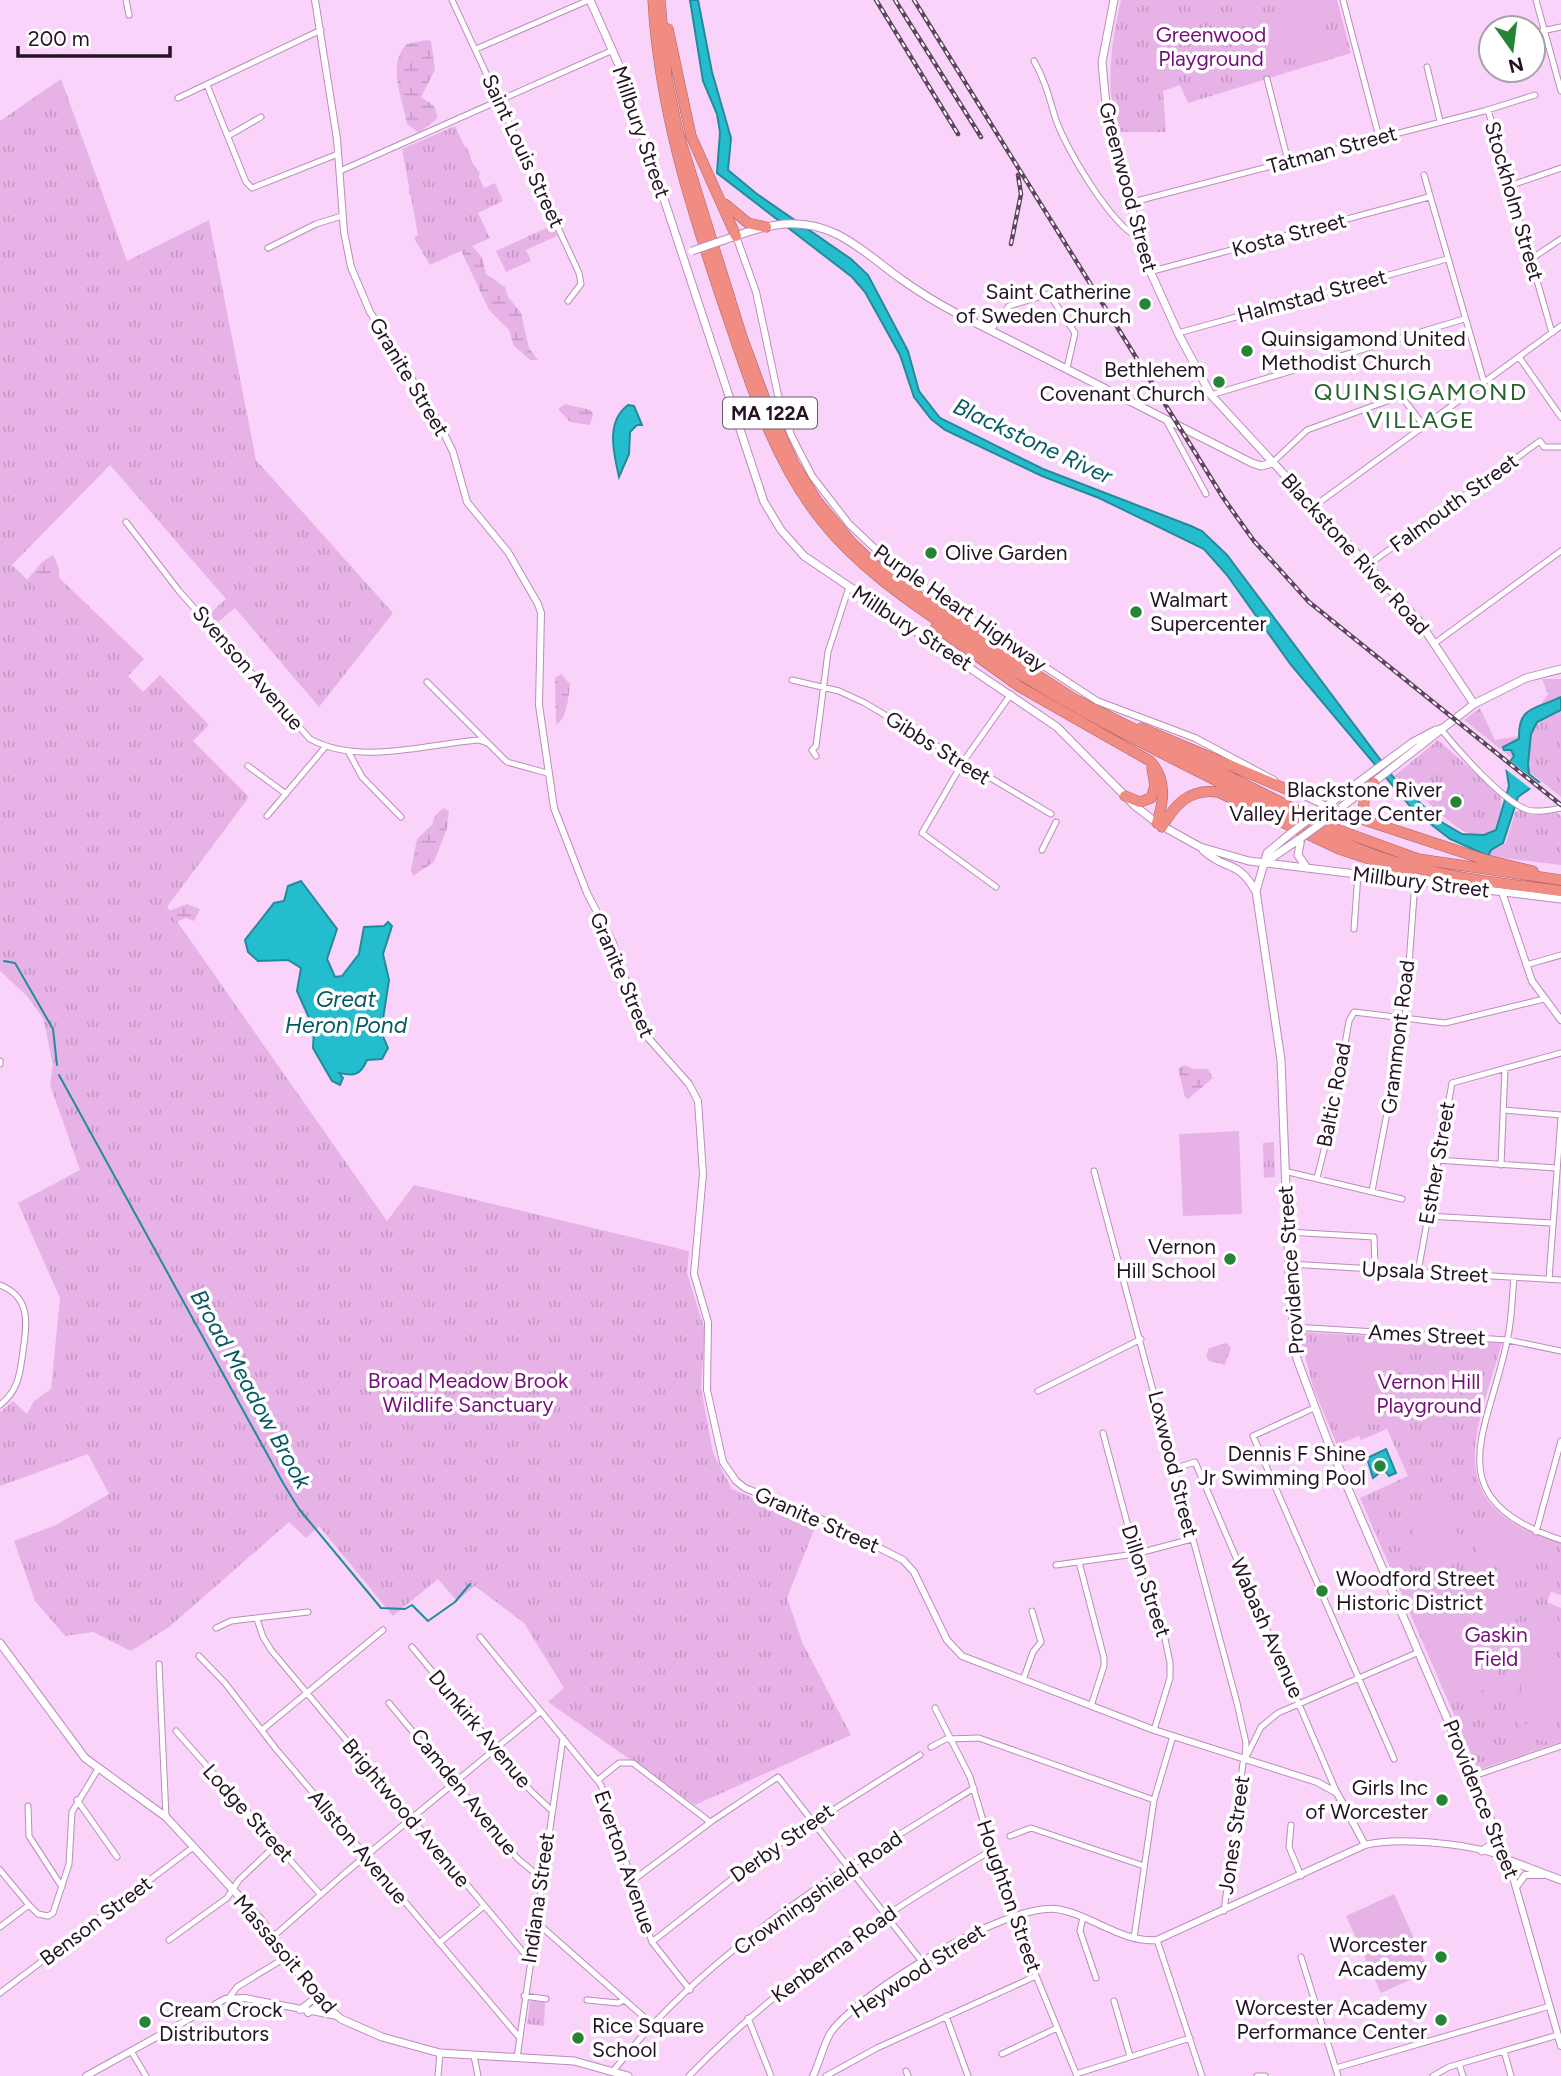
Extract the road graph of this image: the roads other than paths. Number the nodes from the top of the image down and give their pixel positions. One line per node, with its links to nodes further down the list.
1 (126, 0): 9 (street)
2 (315, 0): 10 (street, Granite Street)
3 (452, 0): 12 (street, Saint Louis Street)
4 (589, 0): 12 (street); 13 (main road, Millbury Street)
5 (653, 0): 68 (highway, Purple Heart Highway / MA 122A)
6 (662, 0): 33 (highway); 76 (highway, Purple Heart Highway / MA 122A)
7 (1114, 0): 35 (main road, Greenwood Street)
8 (1343, 0): 26 (street)
9 (129, 15)
10 (321, 30): 17 (street); 27 (street, Granite Street)
11 (1547, 42): 18 (street)
12 (476, 49): 21 (street, Saint Louis Street)
13 (613, 50): 21 (street); 42 (main road, Millbury Street)
14 (1034, 61): 39 (street)
15 (1427, 67): 24 (street)
16 (1267, 79): 28 (street)
17 (207, 85): 20 (street); 25 (street)
18 (1561, 91)
19 (1535, 95): 22 (street, Tatman Street)
20 (178, 98)
21 (499, 102): 30 (street); 48 (street, Saint Louis Street)
22 (1488, 110): 24 (street, Tatman Street); 32 (street, Stockholm Street)
23 (261, 117): 25 (street)
24 (1440, 121): 26 (street, Tatman Street)
25 (228, 136): 27 (street)
26 (1379, 137): 28 (street, Tatman Street)
27 (338, 154): 30 (street, Granite Street)
28 (1288, 161): 35 (street, Tatman Street)
29 (1561, 168): 32 (street)
30 (340, 171): 36 (street, Granite Street)
31 (1424, 175): 34 (street)
32 (1509, 186): 44 (street, Stockholm Street)
33 (718, 196): 37 (highway); 38 (highway)
34 (1429, 197): 43 (street); 45 (street, Kosta Street)
35 (1129, 203): 39 (main road, Greenwood Street)
36 (342, 216): 41 (street); 86 (street, Granite Street)
37 (766, 227): 38 (main road, Blackstone River Road); 51 (main road, Blackstone River Road)
38 (736, 236): 42 (main road, Blackstone River Road, bridge); 89 (street)
39 (1138, 237): 45 (main road, Greenwood Street)
40 (1561, 239): 44 (street)
41 (268, 248)
42 (682, 254): 69 (main road, Millbury Street)
43 (1447, 259): 49 (street); 52 (street, Halmstad Street)
44 (1531, 259): 53 (street, Stockholm Street)
45 (1149, 272): 52 (main road, Greenwood Street)
46 (1058, 292): 47 (street)
47 (1049, 294): 51 (street); 55 (street)
48 (568, 301)
49 (1464, 319): 56 (street); 57 (street)
50 (1561, 326): 53 (street)
51 (991, 330): 55 (main road, Blackstone River Road)
52 (1178, 333): 57 (main road, Greenwood Street)
53 (1552, 333): 54 (street)
54 (1519, 357): 56 (street); 59 (street)
55 (1067, 368): 58 (main road, Blackstone River Road)
56 (1484, 382): 60 (street)
57 (1211, 395): 62 (main road, Greenwood Street)
58 (1165, 417): 62 (main road, Blackstone River Road); 63 (street)
59 (1561, 417)
60 (1424, 426): 62 (street); 64 (street)
61 (1561, 447): 67 (street, Falmouth Street)
62 (1272, 463): 64 (main road, Blackstone River Road)
63 (1206, 494)
64 (1313, 507): 67 (main road, Blackstone River Road)
65 (126, 522): 80 (street, Svenson Avenue)
66 (1561, 551): 70 (street)
67 (1368, 565): 70 (main road, Blackstone River Road)
68 (888, 585): 83 (highway, MA 122A); 108 (highway, Purple Heart Highway)
69 (849, 587): 74 (street); 75 (main road, Millbury Street)
70 (1434, 643): 77 (main road, Blackstone River Road)
71 (1561, 669): 77 (main road)
72 (792, 680): 74 (street, Gibbs Street)
73 (427, 682): 79 (street)
74 (824, 687): 82 (street); 84 (street, Gibbs Street)
75 (1011, 694): 84 (street); 90 (main road, Millbury Street)
76 (1076, 700): 89 (highway, MA 122A); 106 (highway, Purple Heart Highway)
77 (1474, 704): 78 (main road)
78 (1440, 728): 87 (main road); 92 (street)
79 (487, 743): 81 (street, Svenson Avenue); 86 (street)
80 (326, 746): 81 (street, Svenson Avenue); 88 (street)
81 (348, 751): 96 (street)
82 (816, 756)
83 (1150, 761): 90 (highway); 99 (highway)
84 (963, 762): 93 (street, Gibbs Street); 109 (street)
85 (248, 766): 88 (street)
86 (547, 773): 172 (street, Granite Street)
87 (1371, 779): 91 (main road); 94 (main road); 98 (highway)
88 (286, 794): 95 (street)
89 (1298, 794): 91 (street, MA 122A)
90 (1125, 796): 99 (main road, Millbury Street)
91 (1324, 808): 94 (street, MA 122A); 103 (main road, bridge)
92 (1561, 808)
93 (1051, 814)
94 (1334, 814): 98 (highway); 100 (main road, bridge)
95 (267, 816)
96 (401, 817)
97 (1056, 822): 102 (street)
98 (1375, 824): 106 (highway)
99 (1159, 825): 101 (main road, Millbury Street); 108 (highway)
100 (1301, 838): 103 (main road); 104 (main road)
101 (1200, 847): 103 (main road, Millbury Street); 110 (main road)
102 (1042, 850)
103 (1264, 863): 104 (main road, Millbury Street); 110 (main road, Providence Street)
104 (1308, 869): 105 (main road, Millbury Street)
105 (1358, 874): 107 (main road, Millbury Street); 114 (street)
106 (1561, 879)
107 (1415, 882): 111 (main road, Millbury Street); 120 (street, Grammont Road)
108 (1510, 884): 112 (highway, Purple Heart Highway)
109 (996, 887)
110 (1256, 891): 130 (main road, Providence Street)
111 (1502, 891): 113 (main road, Millbury Street); 116 (street)
112 (1561, 891)
113 (1561, 899)
114 (1354, 929)
115 (1561, 955): 116 (street)
116 (1526, 965): 117 (street)
117 (1544, 999): 119 (street); 120 (street)
118 (1559, 1004): 119 (street)
119 (1552, 1007): 121 (street)
120 (1405, 1019): 131 (street, Baltic Road); 132 (street, Grammont Road)
121 (1561, 1020)
122 (1561, 1053): 123 (street, Esther Street)
123 (1505, 1068): 124 (street); 126 (street, Esther Street)
124 (1504, 1110): 125 (street); 127 (street)
125 (1561, 1117): 128 (street)
126 (1437, 1160): 127 (street); 134 (street, Esther Street)
127 (1501, 1166): 128 (street)
128 (1556, 1168): 135 (street)
129 (1094, 1171): 145 (street, Loxwood Street)
130 (1284, 1171): 131 (street); 136 (main road, Providence Street)
131 (1317, 1178): 132 (street)
132 (1372, 1191): 133 (street)
133 (1402, 1199)
134 (1427, 1216): 135 (street); 139 (street, Esther Street)
135 (1552, 1223): 141 (street)
136 (1287, 1232): 137 (main road, Providence Street); 138 (street)
137 (1289, 1265): 138 (street, Upsala Street); 144 (main road, Providence Street)
138 (1375, 1269): 139 (street, Upsala Street)
139 (1418, 1272): 140 (street, Upsala Street)
140 (1514, 1277): 141 (street, Upsala Street); 146 (street)
141 (1549, 1279): 142 (street, Upsala Street)
142 (1561, 1280)
143 (0, 1284): 149 (street)
144 (1292, 1327): 146 (street, Ames Street); 150 (main road, Providence Street)
145 (1141, 1339): 148 (street); 153 (street, Loxwood Street)
146 (1508, 1340): 147 (street, Ames Street); 154 (street)
147 (1561, 1351)
148 (1038, 1391)
149 (0, 1405)
150 (1314, 1409): 168 (main road, Providence Street); 171 (street)
151 (1103, 1433): 157 (street, Dillon Street)
152 (1561, 1441): 154 (street)
153 (1174, 1469): 155 (street, Loxwood Street); 175 (street, Wabash Avenue)
154 (1536, 1532): 156 (street)
155 (1192, 1539): 157 (street); 189 (street, Loxwood Street)
156 (1561, 1540)
157 (1135, 1554): 158 (street); 180 (street, Dillon Street)
158 (1079, 1562): 159 (street); 176 (street)
159 (1056, 1565)
160 (1032, 1611): 172 (street)
161 (309, 1612): 162 (street)
162 (257, 1619): 163 (street); 173 (street, Brightwood Avenue)
163 (216, 1628)
164 (383, 1630): 173 (street)
165 (480, 1637): 178 (street, Everton Avenue)
166 (0, 1643): 191 (main road, Massasoit Road)
167 (412, 1647): 187 (street, Dunkirk Avenue)
168 (1419, 1651): 171 (street); 192 (main road, Providence Street)
169 (199, 1656): 179 (street, Allston Avenue)
170 (159, 1664): 201 (street)
171 (1359, 1677): 175 (street); 190 (street)
172 (1023, 1680): 176 (street, Granite Street)
173 (308, 1694): 179 (street); 202 (street, Brightwood Avenue)
174 (389, 1703): 194 (street, Camden Avenue)
175 (1300, 1703): 189 (street); 196 (street, Wabash Avenue)
176 (1091, 1706): 180 (street, Granite Street)
177 (935, 1708): 184 (street, Houghton Street)
178 (540, 1712): 183 (street, Everton Avenue); 187 (street)
179 (262, 1730): 213 (street, Allston Avenue)
180 (1154, 1730): 182 (street, Granite Street)
181 (176, 1731): 208 (street, Lodge Street)
182 (1173, 1736): 189 (street, Granite Street); 198 (street)
183 (563, 1738): 193 (street, Everton Avenue); 200 (street, Indiana Street)
184 (951, 1739): 186 (street); 195 (street, Houghton Street); 198 (street)
185 (1561, 1746): 192 (street)
186 (931, 1747)
187 (496, 1749): 194 (street); 200 (street, Dunkirk Avenue)
188 (920, 1755): 204 (street, Derby Street)
189 (1245, 1759): 196 (street, Granite Street); 230 (street, Jones Street)
190 (1394, 1759)
191 (98, 1769): 197 (street); 201 (main road, Massasoit Road)
192 (1474, 1776): 206 (main road, Providence Street)
193 (598, 1780): 203 (street); 223 (street, Everton Avenue)
194 (456, 1781): 202 (street); 221 (street, Camden Avenue)
195 (974, 1788): 211 (street, Houghton Street); 217 (street, Crowningshield Road)
196 (1337, 1793): 209 (street)
197 (77, 1800): 214 (street); 224 (street)
198 (1154, 1800): 216 (street)
199 (28, 1806): 224 (street)
200 (550, 1810): 221 (street, Indiana Street)
201 (166, 1816): 210 (main road, Massasoit Road)
202 (411, 1819): 213 (street); 229 (street, Brightwood Avenue)
203 (710, 1822): 204 (street); 223 (street)
204 (811, 1822): 217 (street); 240 (street, Derby Street)
205 (1291, 1825): 220 (street)
206 (1498, 1832): 212 (main road); 215 (main road, Providence Street)
207 (1010, 1836): 216 (street)
208 (276, 1845): 226 (street); 227 (street, Lodge Street)
209 (1365, 1845): 212 (street); 220 (street, Heywood Street)
210 (192, 1849): 226 (main road, Massasoit Road); 249 (street, Benson Street)
211 (992, 1850): 231 (street, Kenberma Road); 232 (street, Houghton Street)
212 (1482, 1852): 215 (street)
213 (366, 1856): 227 (street); 241 (street, Allston Avenue)
214 (117, 1857)
215 (1508, 1860): 219 (main road); 225 (street, Providence Street)
216 (1144, 1866): 237 (street)
217 (848, 1869): 231 (street); 248 (street, Crowningshield Road)
218 (0, 1870): 228 (street)
219 (1543, 1875): 222 (main road); 225 (street, Providence Street)
220 (1301, 1876): 230 (street, Heywood Street)
221 (541, 1878): 234 (street, Indiana Street)
222 (1561, 1880)
223 (632, 1881): 240 (street, Everton Avenue)
224 (62, 1887): 228 (street)
225 (1517, 1888): 257 (street, Providence Street)
226 (232, 1890): 236 (main road, Massasoit Road); 238 (street)
227 (320, 1894): 236 (street)
228 (29, 1905): 235 (street)
229 (484, 1906): 241 (street); 244 (street, Brightwood Avenue)
230 (1224, 1911): 239 (street, Heywood Street)
231 (885, 1917): 245 (street); 261 (street, Kenberma Road)
232 (1012, 1917): 233 (street, Heywood Street); 245 (street, Heywood Street); 246 (street, Houghton Street)
233 (1083, 1917): 237 (street, Heywood Street); 247 (street)
234 (535, 1920): 244 (street, Indiana Street); 255 (street)
235 (0, 1927)
236 (274, 1936): 242 (main road, Massasoit Road)
237 (1134, 1938): 239 (street, Heywood Street)
238 (169, 1940)
239 (1157, 1940): 266 (street)
240 (652, 1942): 248 (street, Everton Avenue)
241 (439, 1944): 265 (street, Allston Avenue)
242 (288, 1956): 251 (street); 253 (main road, Massasoit Road)
243 (1301, 1957): 276 (street)
244 (529, 1959): 250 (street, Indiana Street)
245 (923, 1963): 286 (street, Heywood Street)
246 (1036, 1976): 260 (street); 263 (street, Houghton Street)
247 (1096, 1978)
248 (690, 1990): 262 (street, Crowningshield Road)
249 (0, 1993)
250 (524, 1996): 252 (street); 265 (street, Indiana Street)
251 (229, 1998): 258 (street); 268 (street)
252 (546, 1999)
253 (319, 2000): 258 (street); 259 (main road, Massasoit Road)
254 (587, 2000): 255 (street)
255 (624, 2000): 262 (street)
256 (1114, 2001): 273 (street)
257 (1550, 2006): 264 (street, Providence Street); 276 (street)
258 (304, 2011): 259 (street)
259 (337, 2016): 270 (main road, Massasoit Road)
260 (946, 2016): 287 (street); 288 (street)
261 (748, 2018): 284 (street, Kenberma Road); 285 (street)
262 (653, 2025): 277 (street, Crowningshield Road)
263 (1057, 2028): 271 (street); 278 (street, Houghton Street)
264 (1558, 2035): 267 (street, Providence Street); 269 (street)
265 (519, 2037): 274 (street, Indiana Street)
266 (1190, 2038): 273 (street); 289 (street)
267 (1561, 2046)
268 (131, 2051): 279 (street); 280 (street)
269 (1504, 2051): 275 (street); 295 (street)
270 (440, 2053): 272 (main road, Massasoit Road); 281 (street)
271 (1002, 2054)
272 (474, 2056): 274 (main road, Massasoit Road); 282 (street)
273 (1130, 2056): 278 (street)
274 (517, 2058): 277 (main road, Massasoit Road)
275 (1459, 2064): 293 (street); 294 (street)
276 (1336, 2068): 292 (street)
277 (614, 2070): 283 (main road, Massasoit Road)
278 (1077, 2075)
279 (86, 2076)
280 (146, 2076)
281 (438, 2076)
282 (478, 2076)
283 (628, 2076)
284 (689, 2076)
285 (771, 2076)
286 (813, 2076)
287 (826, 2076)
288 (968, 2076)
289 (1202, 2076)
290 (1257, 2076): 291 (street)
291 (1265, 2076)
292 (1338, 2076)
293 (1433, 2076)
294 (1463, 2076)
295 (1511, 2076)

